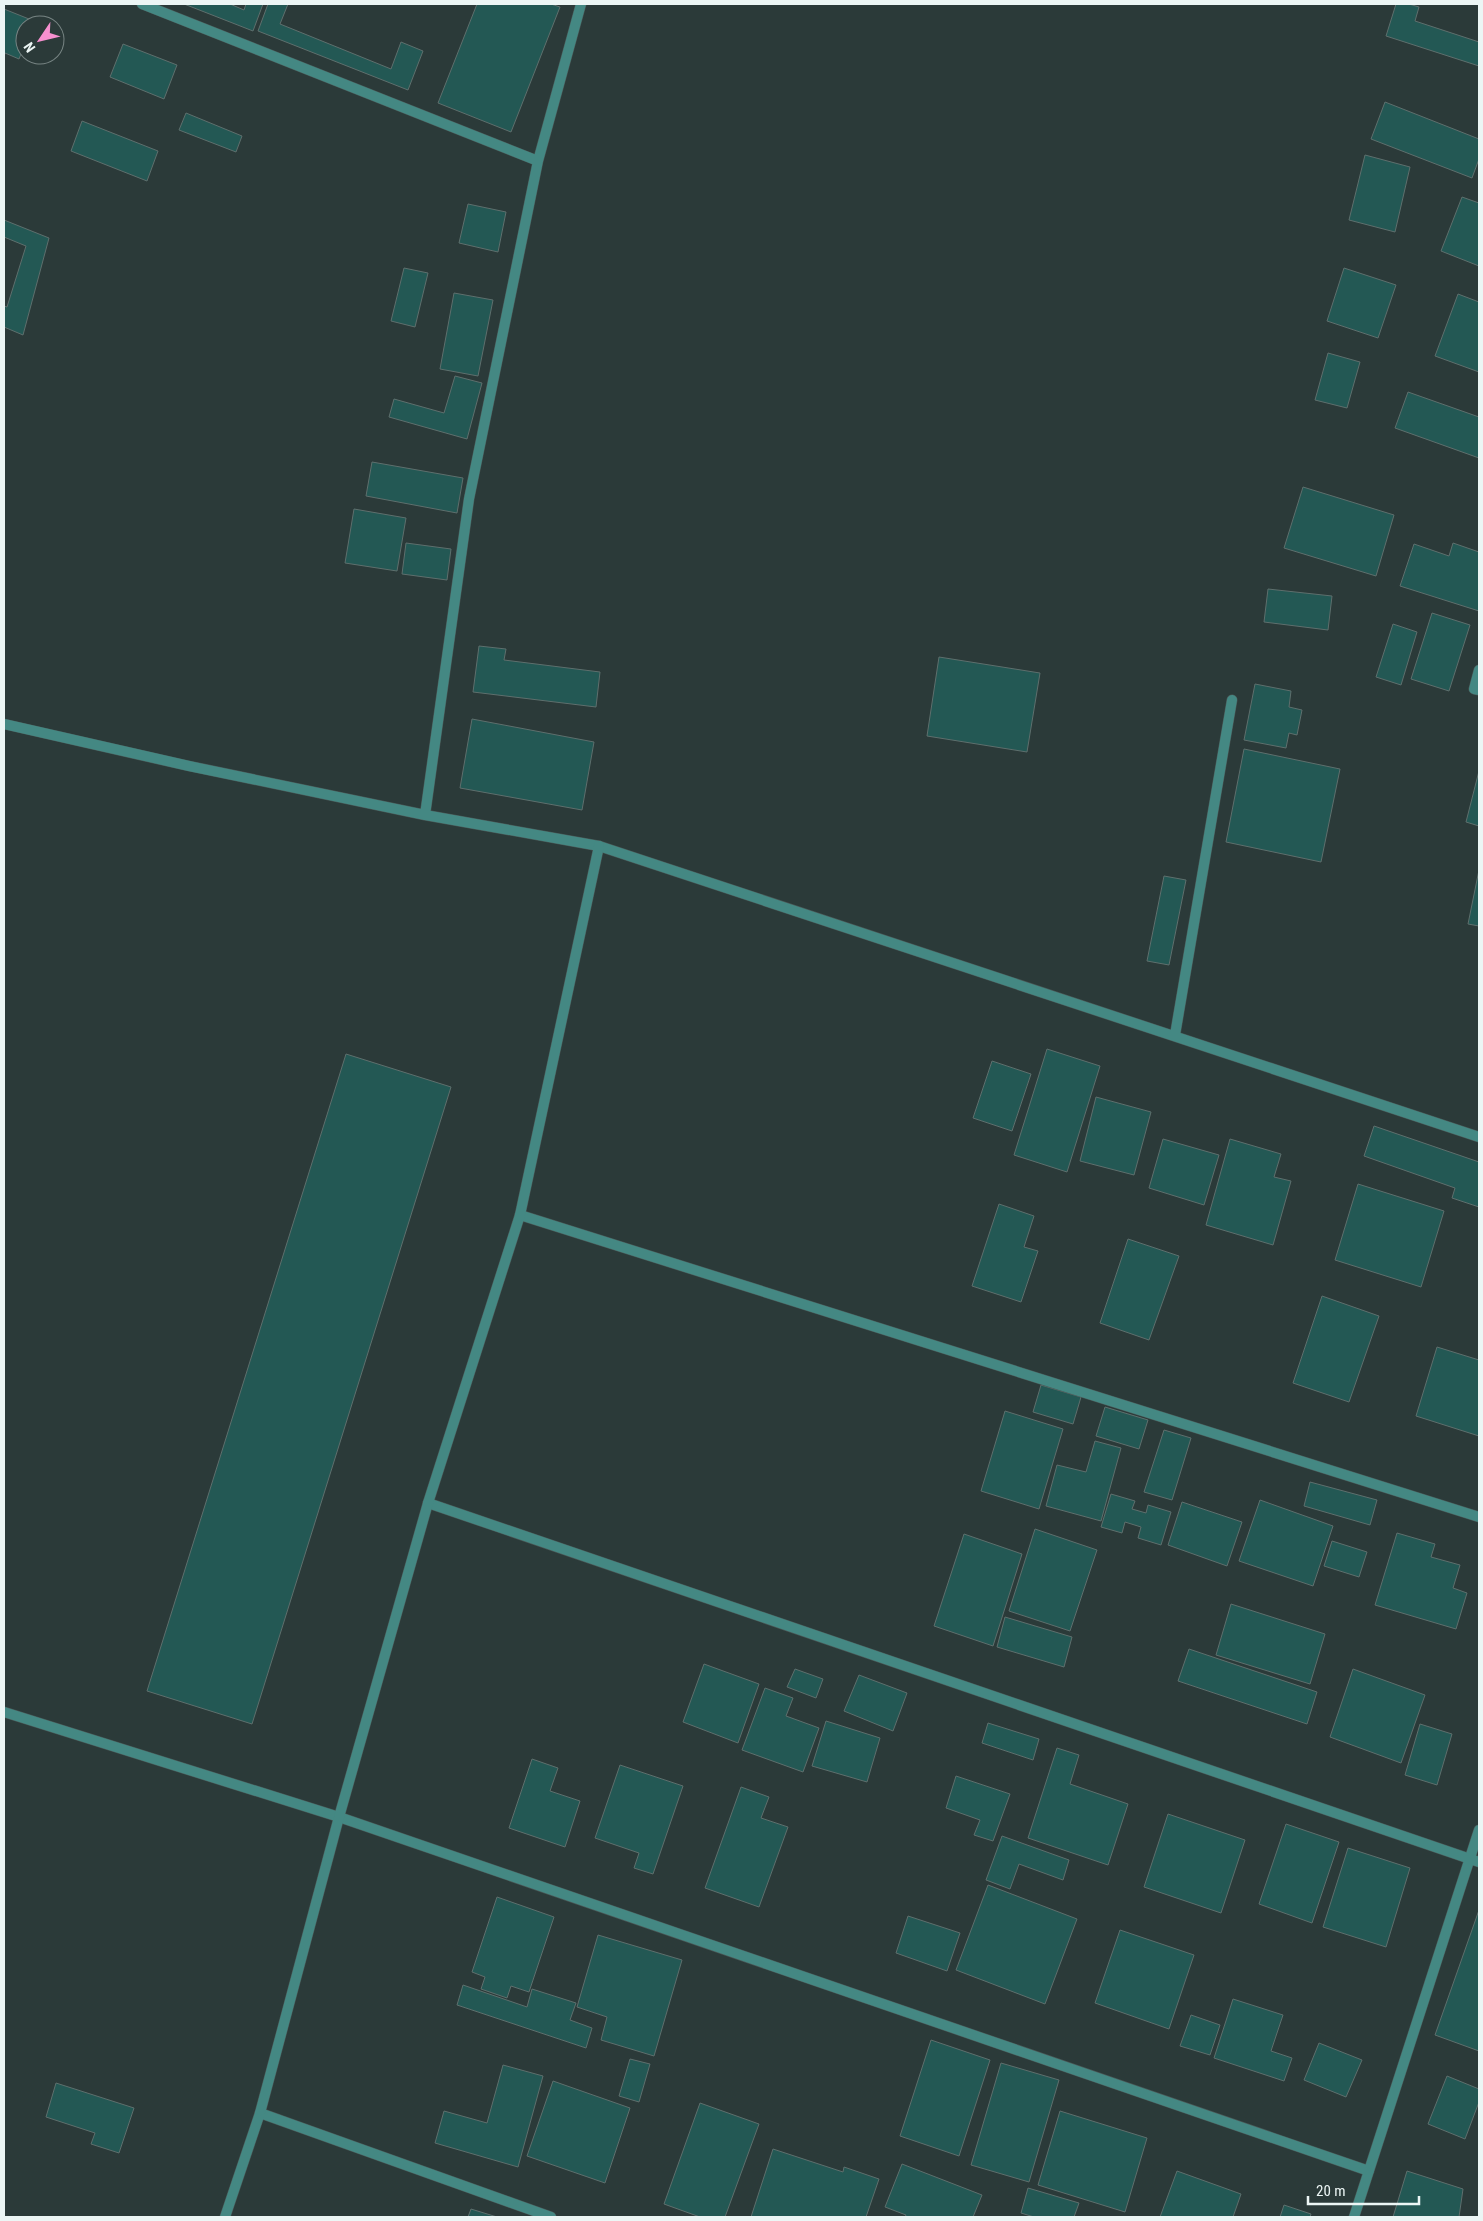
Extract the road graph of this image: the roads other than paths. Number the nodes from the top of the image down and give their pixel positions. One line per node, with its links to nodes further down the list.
1 (142, 4): 3 (street)
2 (582, 4): 3 (street)
3 (538, 161): 8 (street)
4 (1479, 670): 5 (street)
5 (1479, 690)
6 (1232, 700): 10 (street)
7 (4, 724): 8 (street)
8 (425, 815): 9 (street)
9 (599, 846): 10 (street); 12 (street)
10 (1175, 1035): 11 (street)
11 (1479, 1137)
12 (520, 1215): 13 (street); 14 (street)
13 (428, 1503): 16 (street); 18 (street)
14 (1479, 1517)
15 (4, 1712): 16 (street)
16 (339, 1817): 19 (street); 20 (street)
17 (1479, 1830): 18 (street)
18 (1474, 1861): 20 (street)
19 (260, 2113): 21 (street); 22 (street)
20 (1369, 2171): 23 (street)
21 (225, 2217)
22 (551, 2217)
23 (1354, 2217)

